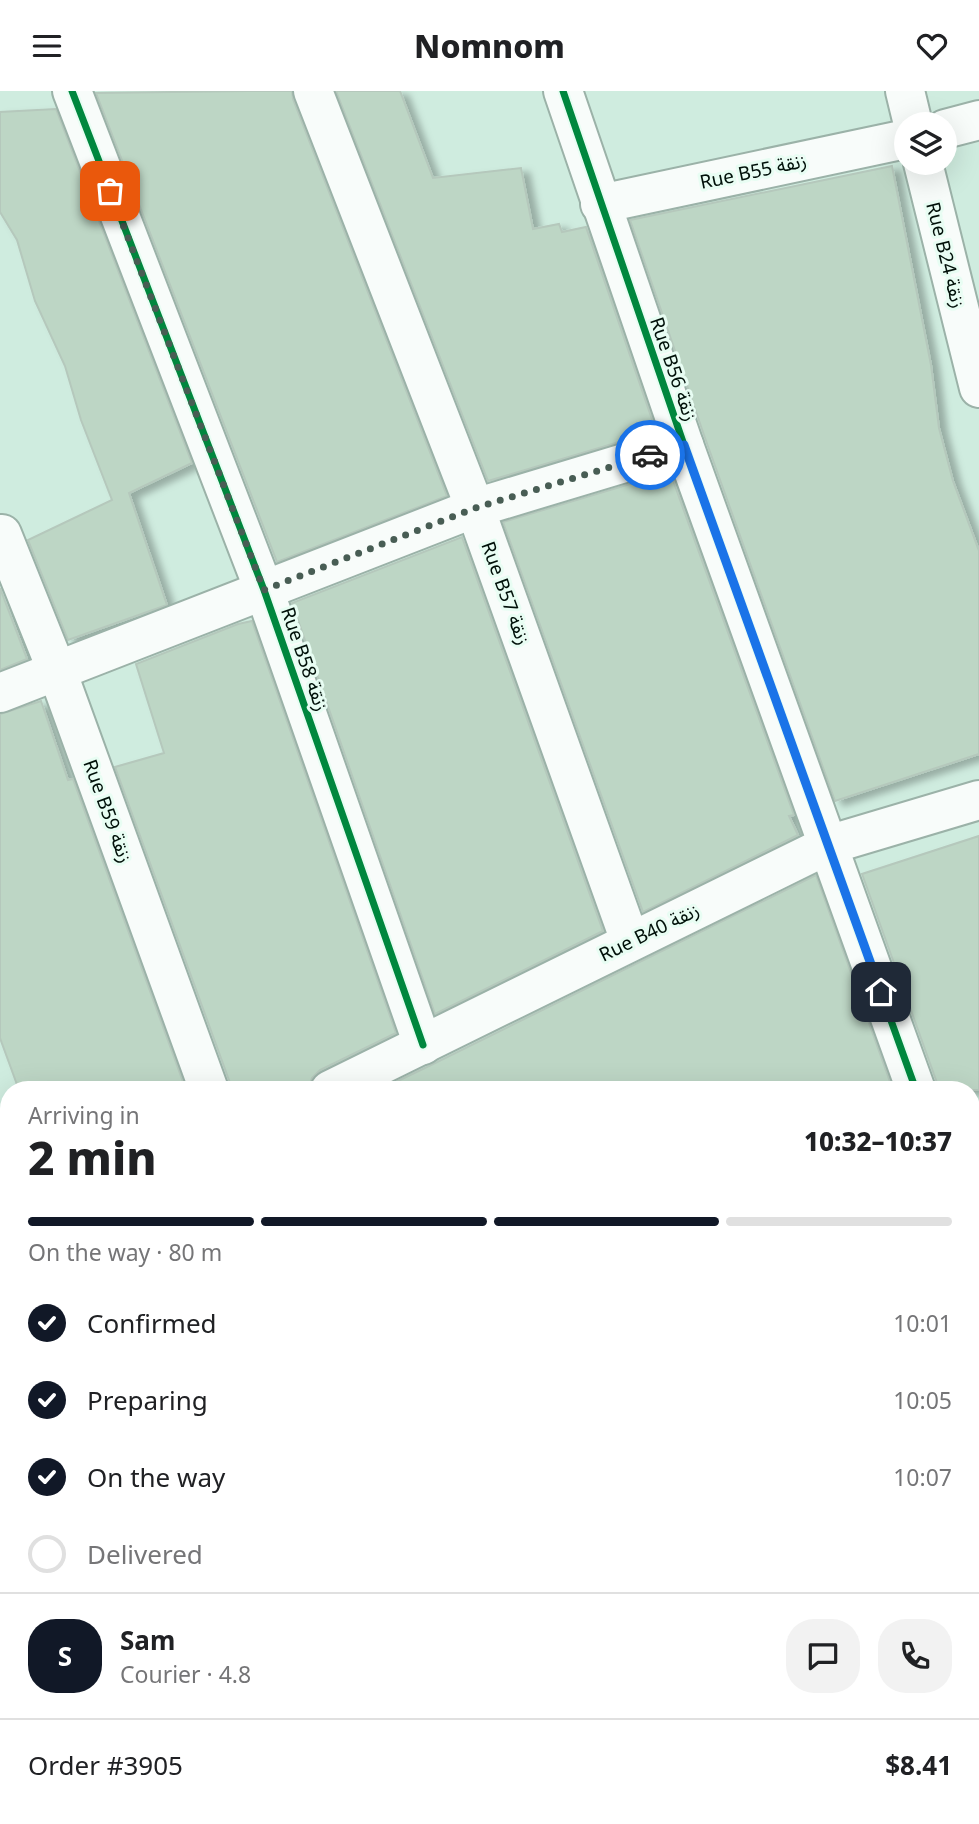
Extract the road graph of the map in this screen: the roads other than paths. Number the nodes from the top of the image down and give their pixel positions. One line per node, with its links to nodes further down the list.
1 (72, 91): 15 (street, Rue B58 زنقة)
2 (313, 91): 13 (street, Rue B57 زنقة)
3 (563, 91): 10 (street, Rue B56 زنقة)
4 (905, 91): 5 (street)
5 (910, 112)
6 (979, 120): 7 (street)
7 (957, 126)
8 (894, 142): 10 (street, Rue B55 زنقة)
9 (926, 175): 11 (street, Rue B24 زنقة)
10 (600, 204): 12 (street, Rue B56 زنقة)
11 (979, 388)
12 (684, 445): 13 (street); 19 (street, Rue B56 زنقة)
13 (475, 508): 15 (street); 20 (street, Rue B57 زنقة)
14 (2, 534): 16 (street, Rue B59 زنقة)
15 (264, 590): 16 (street); 21 (street, Rue B58 زنقة)
16 (57, 671): 17 (street); 22 (street, Rue B59 زنقة)
17 (0, 693)
18 (979, 800): 19 (street, Rue B40 زنقة)
19 (828, 845): 20 (street, Rue B40 زنقة); 24 (street, Rue B56 زنقة)
20 (630, 941): 21 (street, Rue B40 زنقة)
21 (423, 1045): 23 (street, Rue B40 زنقة)
22 (206, 1081)
23 (349, 1081)
24 (913, 1081)

